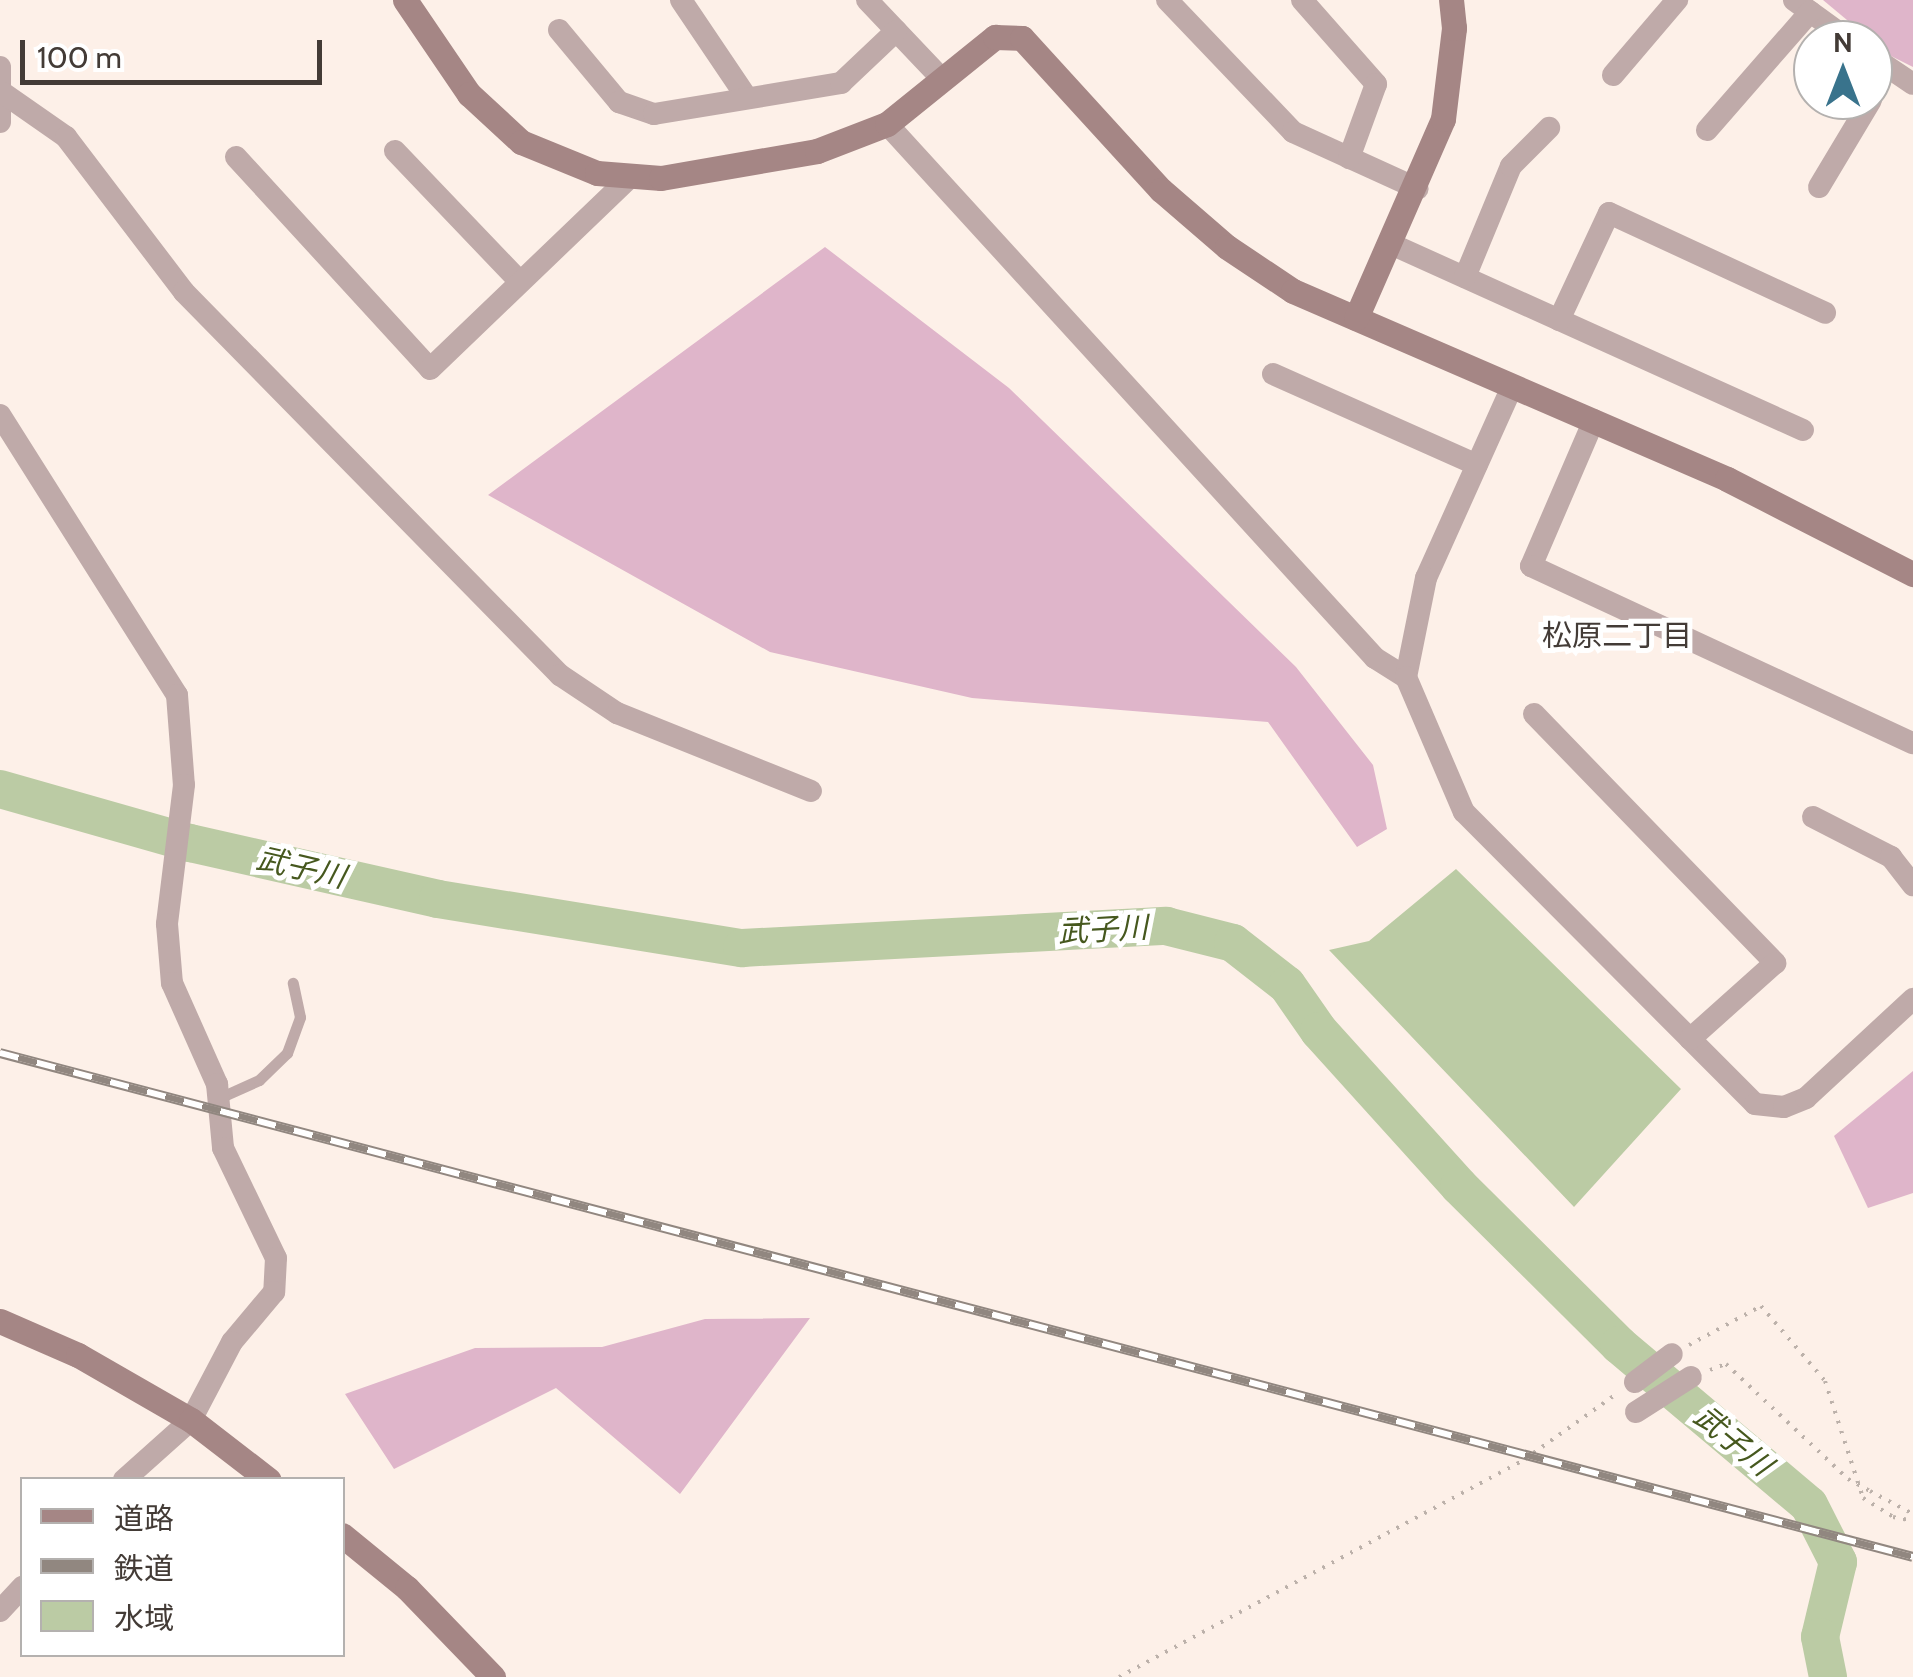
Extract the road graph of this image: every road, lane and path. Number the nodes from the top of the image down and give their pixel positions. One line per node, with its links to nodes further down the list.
1 (405, 0): 24 (street)
2 (681, 0): 15 (street)
3 (867, 0): 10 (street)
4 (1167, 0): 23 (street)
5 (1302, 0): 23 (street)
6 (1450, 0): 26 (street)
7 (1677, 0): 12 (street)
8 (1802, 6): 20 (street)
9 (560, 30): 15 (street)
10 (896, 31): 13 (street); 15 (street)
11 (0, 67): 14 (street)
12 (1613, 75)
13 (943, 80): 18 (street); 31 (street)
14 (3, 93): 17 (street); 43 (street)
15 (747, 98)
16 (1859, 120): 25 (street)
17 (0, 122)
18 (887, 124): 24 (street); 40 (street)
19 (1549, 128): 28 (street)
20 (1707, 130)
21 (395, 151): 29 (street)
22 (236, 156): 29 (street)
23 (1350, 158): 26 (street)
24 (632, 176): 29 (street)
25 (1820, 186)
26 (1418, 189): 27 (street)
27 (1391, 244): 28 (street); 31 (street)
28 (1464, 278): 32 (street)
29 (520, 282)
30 (1825, 314): 32 (street)
31 (1356, 318): 34 (street)
32 (1559, 320): 37 (street)
33 (1273, 374): 38 (street)
34 (1511, 389): 36 (street); 38 (street)
35 (0, 415): 49 (street)
36 (1594, 420): 39 (street); 42 (street)
37 (1803, 430)
38 (1477, 465): 40 (street)
39 (1913, 574)
40 (1406, 676): 48 (street)
41 (1534, 714): 48 (street)
42 (1913, 742)
43 (811, 791)
44 (1814, 817): 45 (street)
45 (1913, 885)
46 (293, 984): 49 (lane)
47 (1913, 999): 48 (street)
48 (1690, 1039)
49 (219, 1098): 55 (street)
50 (0, 1321): 55 (street)
51 (1672, 1354): 53 (street); 58 (path)
52 (1691, 1377): 54 (street); 58 (path, bridge)
53 (1635, 1382): 63 (path)
54 (1636, 1412)
55 (191, 1420): 56 (street); 57 (street)
56 (127, 1477)
57 (265, 1477)
58 (1912, 1518)
59 (345, 1537): 62 (street)
60 (20, 1589): 61 (street)
61 (0, 1611)
62 (494, 1677)
63 (1119, 1677)

